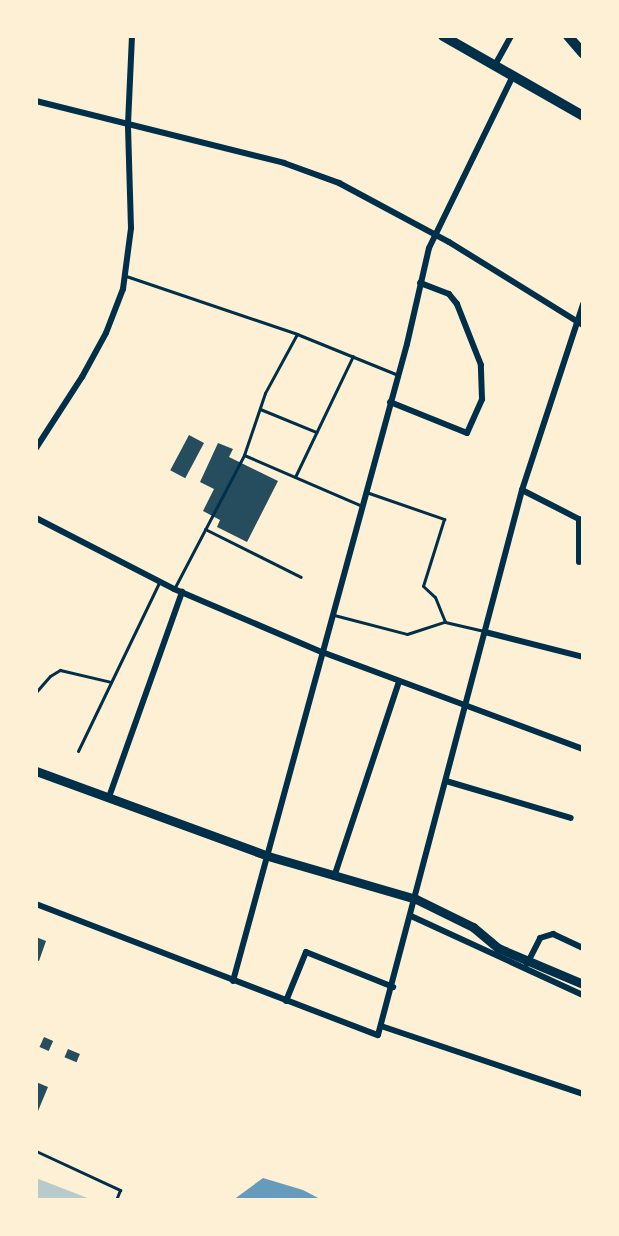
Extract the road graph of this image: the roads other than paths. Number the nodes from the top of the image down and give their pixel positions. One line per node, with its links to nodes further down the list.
1 (132, 36): 10 (street)
2 (443, 36): 6 (main road)
3 (511, 36): 6 (street)
4 (568, 36): 5 (main road)
5 (583, 53)
6 (495, 65): 7 (main road)
7 (513, 76): 9 (main road); 11 (street)
8 (36, 101): 10 (street)
9 (583, 116)
10 (128, 124): 11 (street); 12 (street)
11 (436, 235): 13 (street); 15 (street)
12 (125, 275): 16 (lane); 22 (street)
13 (420, 283): 18 (street); 19 (street)
14 (583, 304): 15 (street)
15 (580, 323): 25 (street)
16 (297, 334): 17 (lane); 20 (lane)
17 (353, 356): 18 (lane); 21 (lane)
18 (398, 375): 19 (street)
19 (390, 402): 26 (street)
20 (260, 409): 21 (lane); 23 (lane)
21 (316, 432): 24 (lane)
22 (36, 448)
23 (244, 455): 24 (lane); 29 (lane)
24 (295, 477): 27 (lane)
25 (522, 490): 30 (street); 37 (street)
26 (365, 491): 27 (street); 36 (lane)
27 (362, 506): 35 (street)
28 (36, 518): 32 (street)
29 (205, 529): 31 (lane); 33 (lane)
30 (579, 562)
31 (301, 577)
32 (159, 581): 33 (street); 40 (lane)
33 (174, 589): 34 (street)
34 (182, 592): 38 (street); 48 (street)
35 (332, 615): 36 (lane); 38 (street)
36 (445, 622): 37 (lane)
37 (486, 632): 39 (street); 43 (street)
38 (322, 652): 41 (street); 50 (street)
39 (583, 657)
40 (111, 682): 42 (lane); 45 (lane)
41 (399, 682): 43 (street); 51 (street)
42 (36, 692)
43 (466, 707): 44 (street); 47 (street)
44 (583, 749)
45 (78, 751)
46 (36, 771): 48 (main road)
47 (446, 781): 49 (street); 52 (street)
48 (109, 797): 50 (main road)
49 (571, 818)
50 (268, 856): 51 (main road); 57 (street)
51 (334, 878): 52 (main road)
52 (416, 899): 54 (street); 58 (main road)
53 (36, 904): 57 (street)
54 (411, 916): 56 (street); 59 (street)
55 (583, 948): 56 (street)
56 (526, 967): 60 (street)
57 (232, 981): 61 (street)
58 (583, 984)
59 (393, 987): 61 (street); 62 (street)
60 (583, 995)
61 (286, 1001): 62 (street)
62 (381, 1026): 63 (street)
63 (583, 1094)
64 (36, 1151): 65 (lane)
65 (116, 1200)

